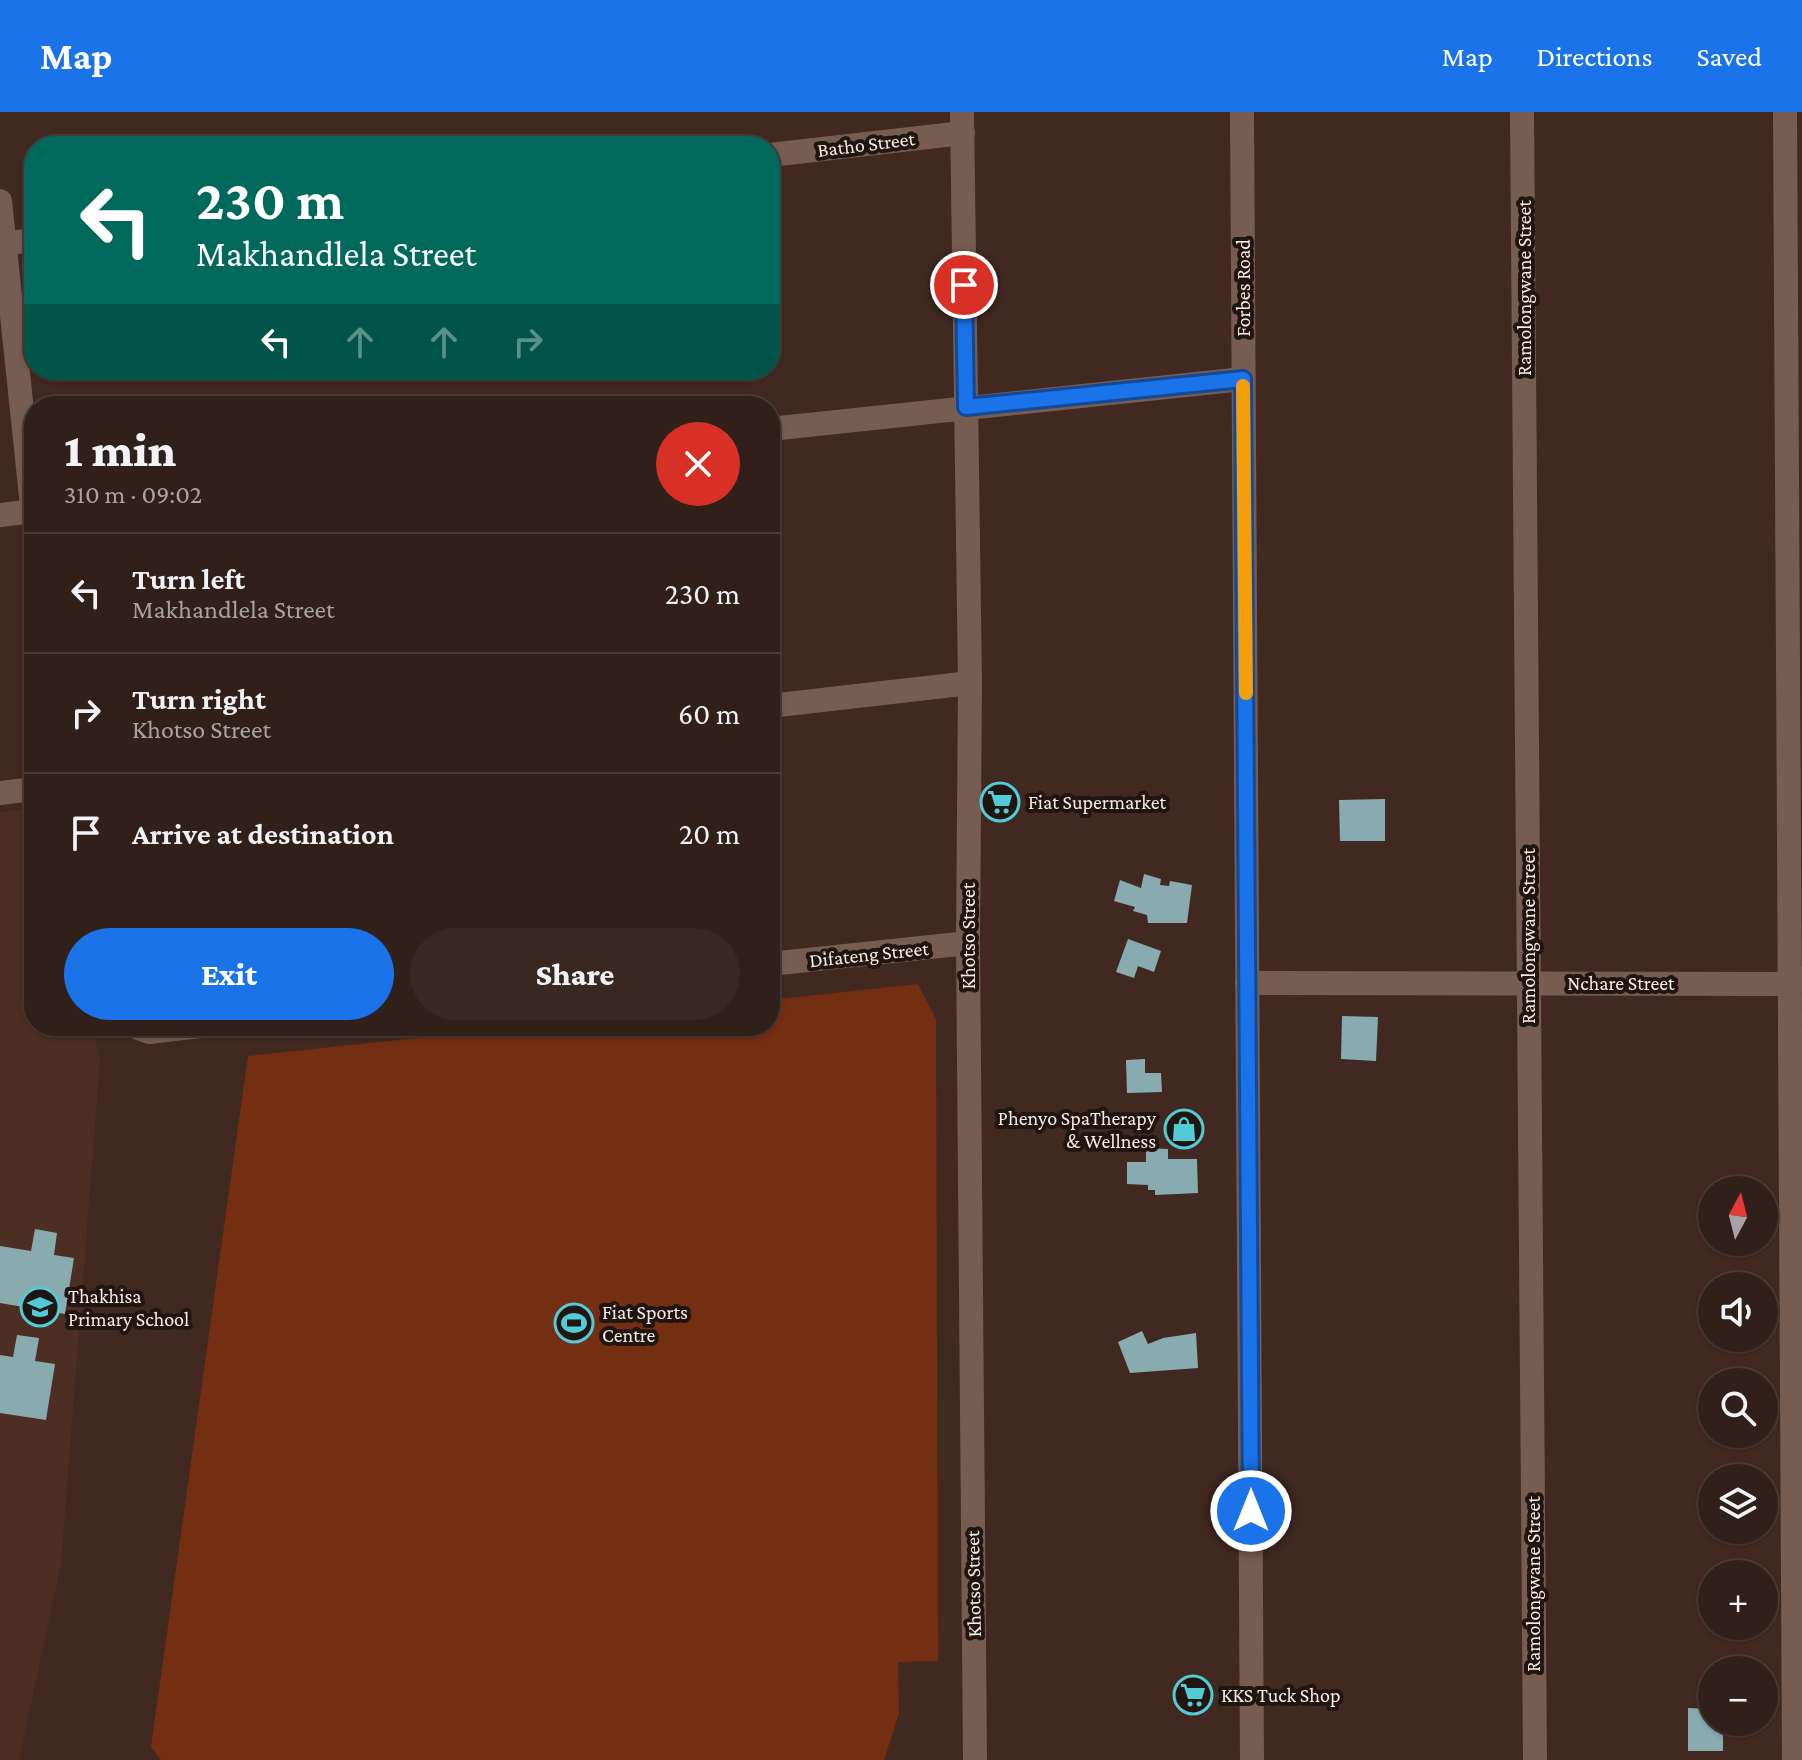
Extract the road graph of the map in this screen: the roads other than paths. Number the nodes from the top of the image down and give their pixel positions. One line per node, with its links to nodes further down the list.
1 (1242, 112): 9 (street, Forbes Road)
2 (1522, 112): 22 (street, Ramolongwane Street)
3 (1785, 112): 21 (street)
4 (962, 122): 5 (street, Batho Street); 10 (street, Khotso Street)
5 (780, 153)
6 (0, 201): 8 (street)
7 (24, 241): 8 (street)
8 (2, 244): 12 (street)
9 (1243, 379): 10 (street); 23 (street, Forbes Road)
10 (966, 407): 11 (street); 15 (street, Khotso Street)
11 (780, 428)
12 (24, 431)
13 (0, 515): 14 (street)
14 (24, 516)
15 (970, 683): 16 (street); 19 (street, Khotso Street)
16 (780, 705)
17 (24, 790): 18 (street)
18 (0, 793)
19 (968, 943): 20 (street, Difateng Street); 26 (street, Khotso Street)
20 (780, 963)
21 (1796, 981): 22 (street, Nchare Street); 24 (street)
22 (1529, 982): 23 (street, Nchare Street); 28 (street, Ramolongwane Street)
23 (1247, 983): 27 (street, Forbes Road)
24 (1796, 1326): 25 (street)
25 (1797, 1663): 29 (street)
26 (975, 1760)
27 (1252, 1760)
28 (1535, 1760)
29 (1794, 1760)

